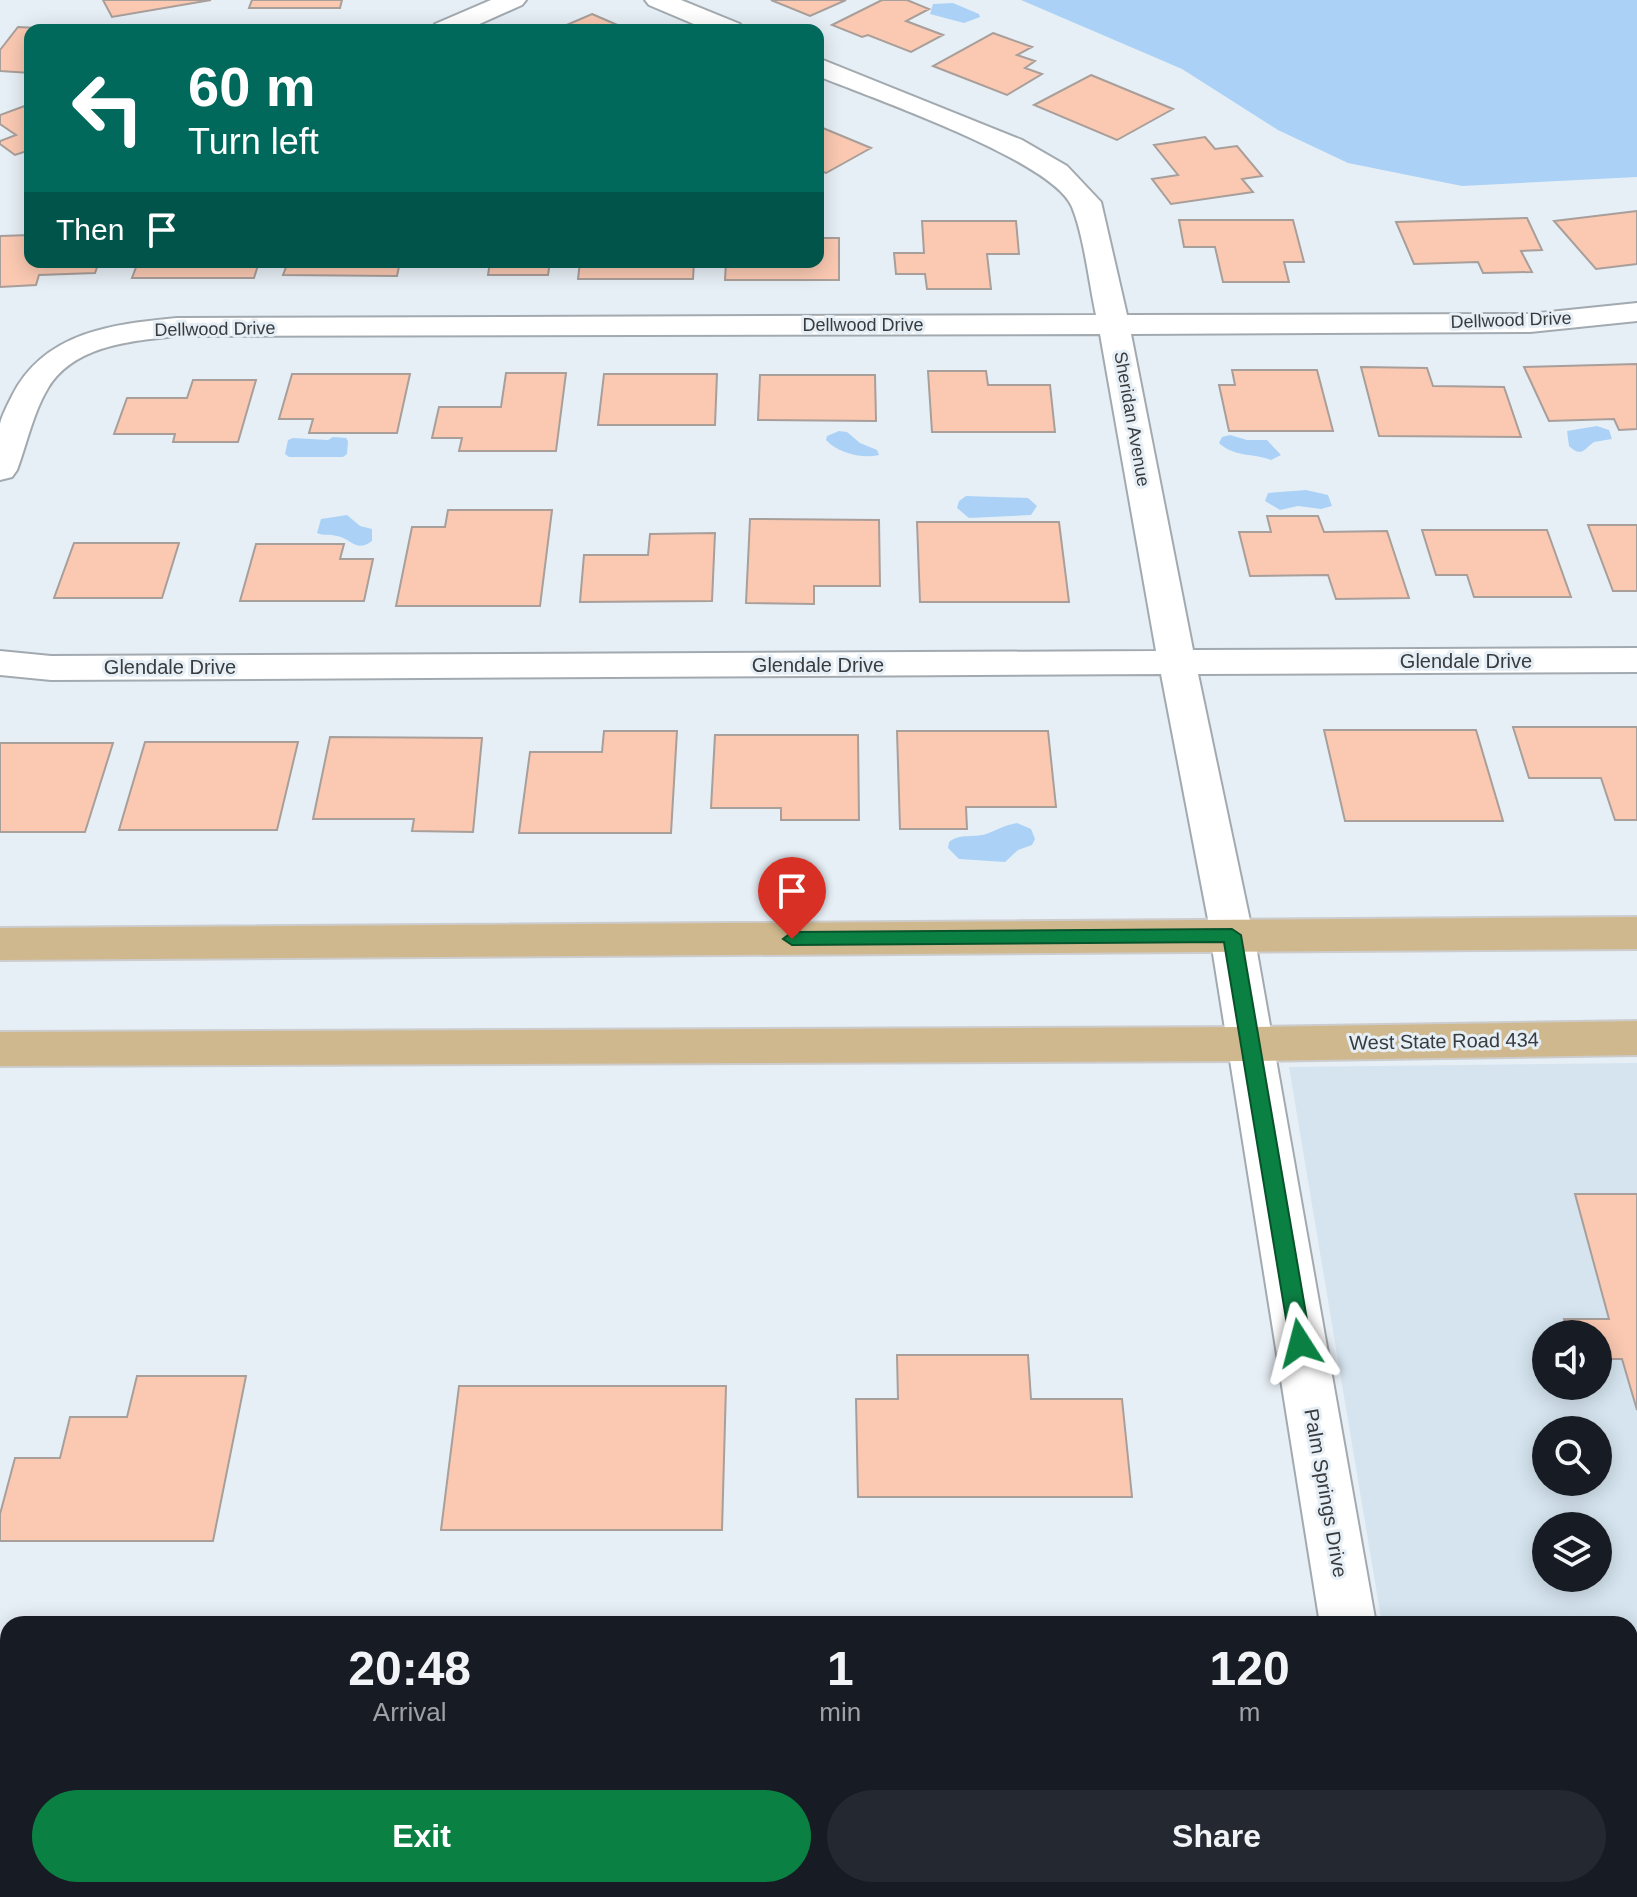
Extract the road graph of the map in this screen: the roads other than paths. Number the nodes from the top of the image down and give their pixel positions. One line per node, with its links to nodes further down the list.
1 (513, 0): 3 (street)
2 (658, 0): 4 (street)
3 (458, 24)
4 (716, 24)
5 (824, 68): 7 (street, Sheridan Avenue)
6 (1637, 312): 7 (street, Dellwood Drive)
7 (1114, 325): 8 (street, Dellwood Drive); 11 (street, Sheridan Avenue)
8 (0, 470)
9 (1637, 660): 11 (street, Glendale Drive)
10 (0, 663): 11 (street, Glendale Drive)
11 (1177, 663): 13 (street, Sheridan Avenue)
12 (1637, 933): 13 (main road)
13 (1232, 935): 14 (main road); 16 (street, Palm Springs Drive)
14 (0, 944)
15 (1637, 1038): 16 (main road, West State Road 434)
16 (1251, 1044): 17 (main road, West State Road 434); 18 (street, Palm Springs Drive)
17 (0, 1049)
18 (1347, 1616)

